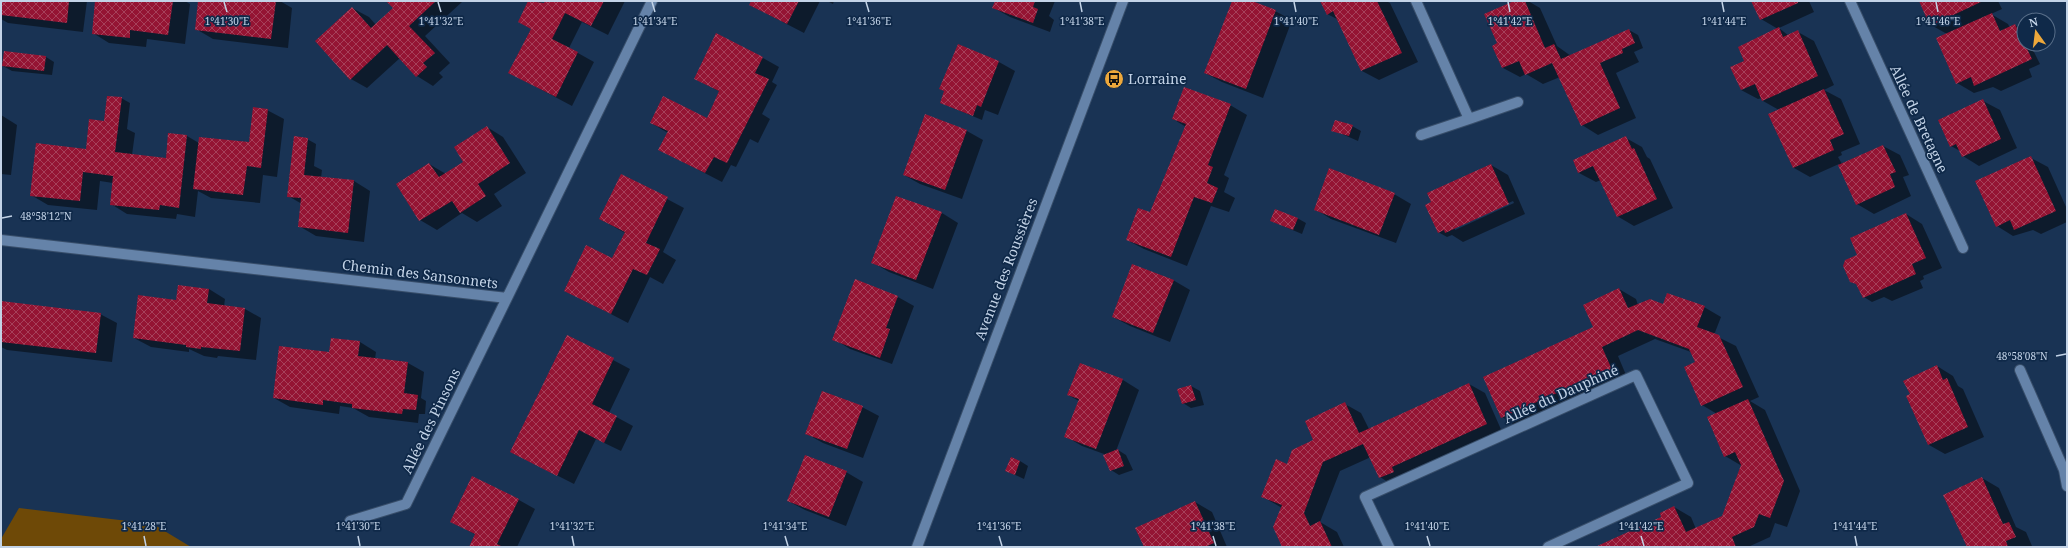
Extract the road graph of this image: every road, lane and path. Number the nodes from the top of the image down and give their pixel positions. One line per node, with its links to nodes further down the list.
1 (652, 1): 10 (street, Chemin des Sansonnets)
2 (1123, 1): 14 (street, Avenue des Roussières)
3 (1416, 1): 6 (street)
4 (1850, 1): 9 (street, Allée de Bretagne)
5 (1518, 102): 6 (street)
6 (1469, 119): 7 (street)
7 (1420, 135)
8 (1, 240): 10 (street, Chemin des Sansonnets)
9 (1963, 248)
10 (507, 298): 13 (street, Allée des Pinsons)
11 (2020, 370): 12 (street)
12 (2067, 486)
13 (350, 520)
14 (917, 547)
15 (1390, 547): 16 (street, Allée du Dauphiné)
16 (1548, 547)

